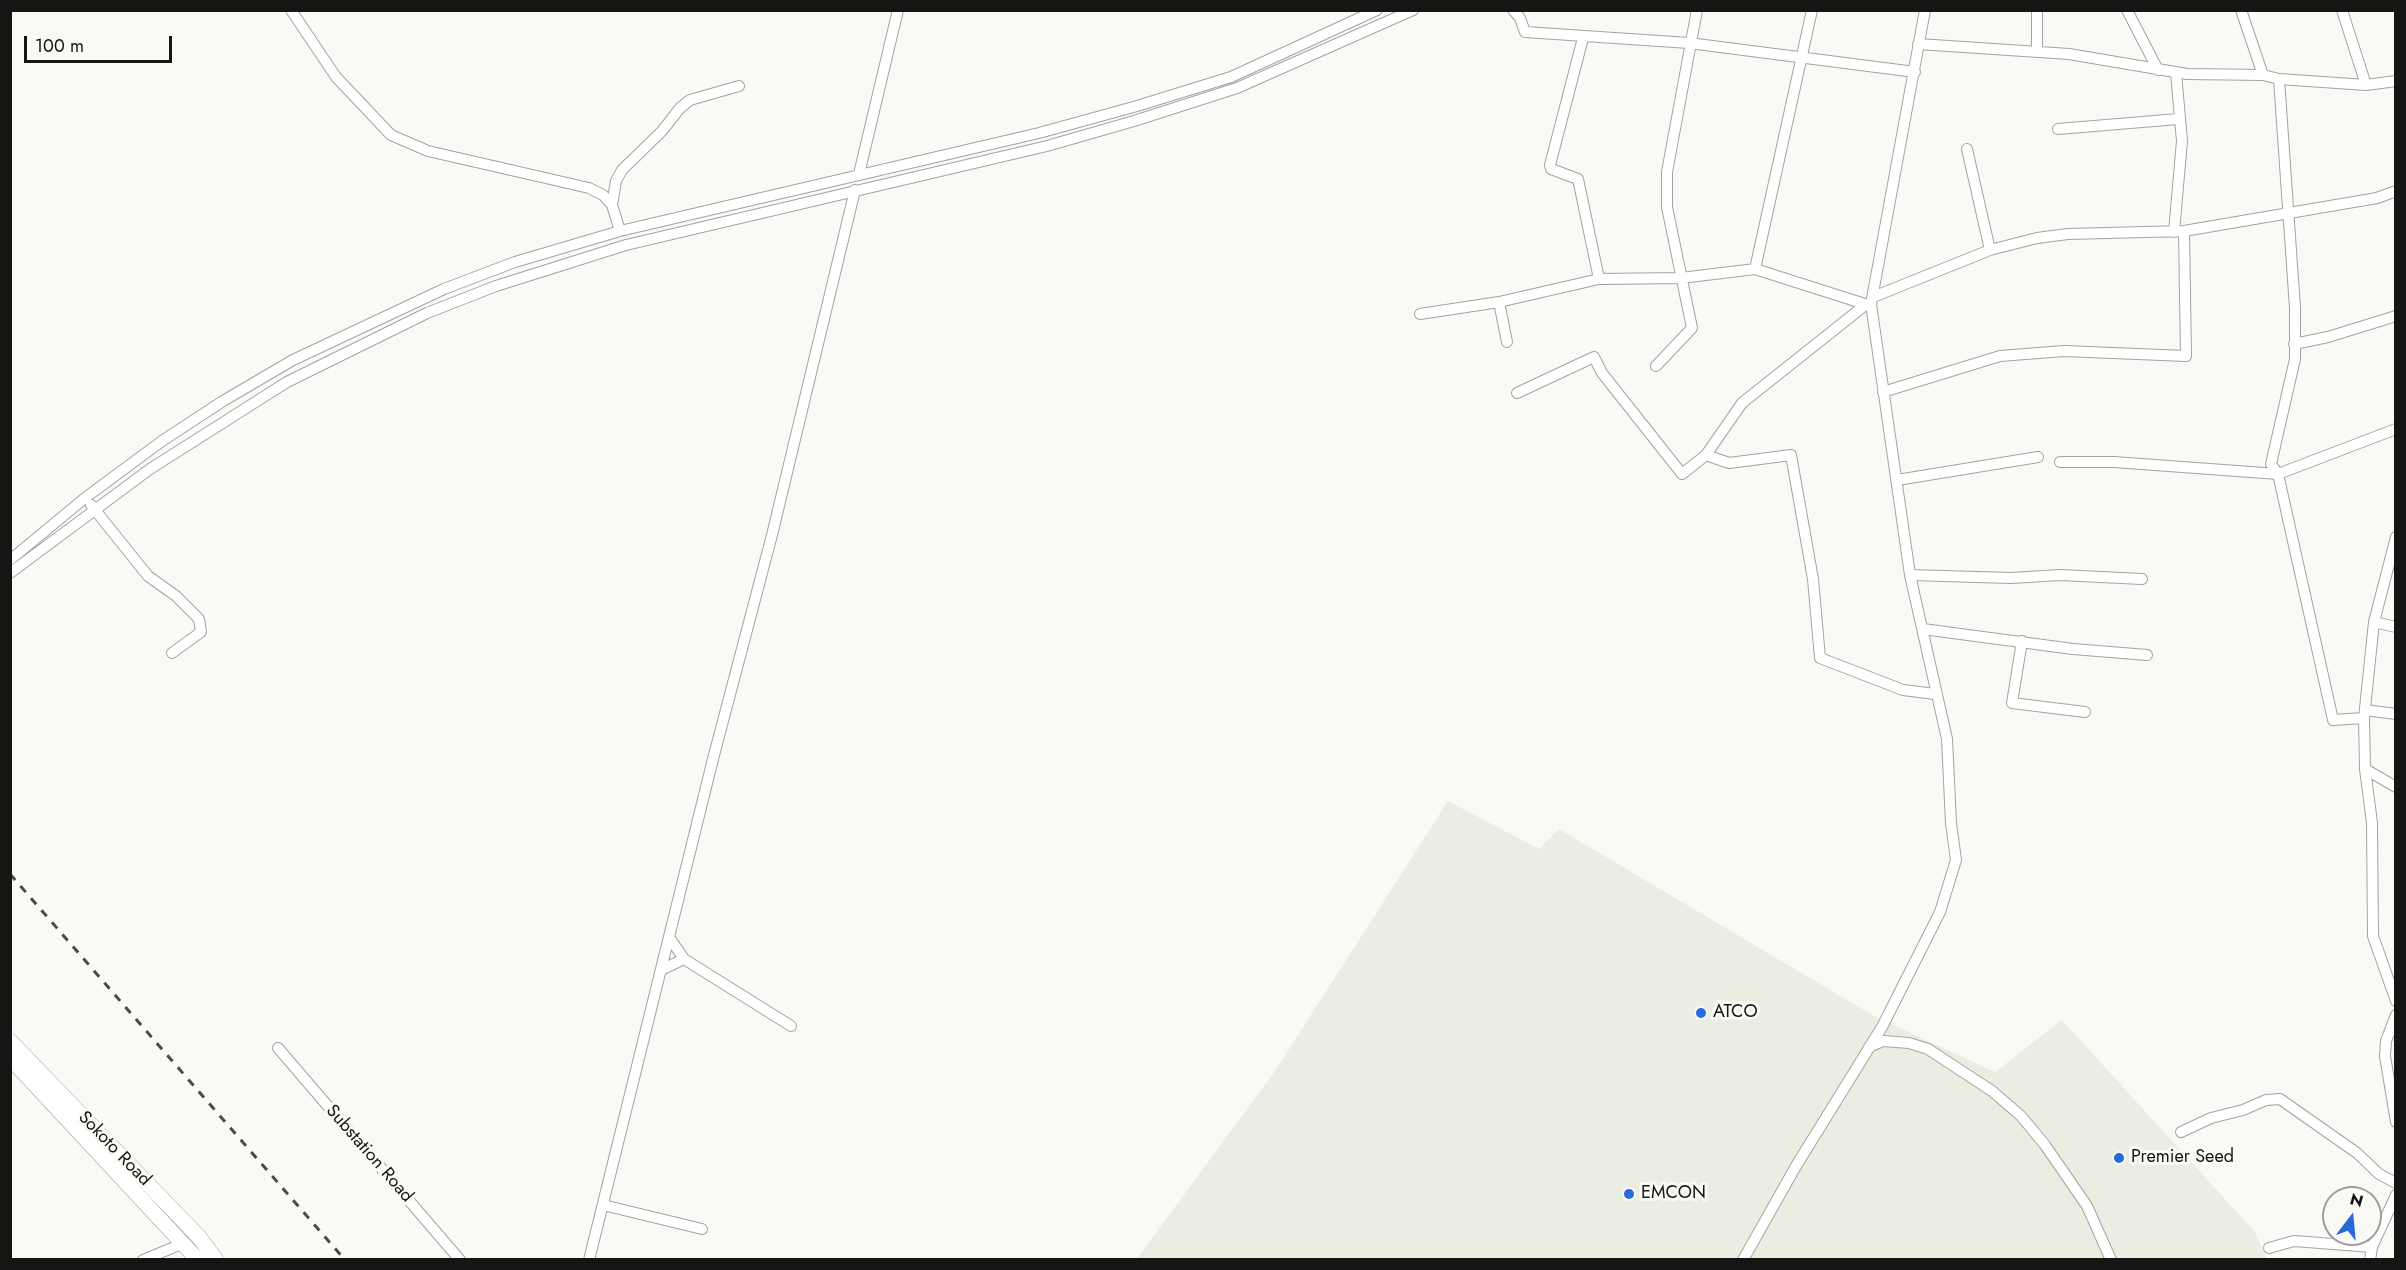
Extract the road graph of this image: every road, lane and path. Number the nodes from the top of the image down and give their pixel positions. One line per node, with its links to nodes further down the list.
1 (291, 10): 32 (street)
2 (898, 10): 29 (street)
3 (1377, 10): 29 (street)
4 (1413, 10): 30 (street)
5 (1513, 10): 13 (street)
6 (1697, 10): 14 (street)
7 (1812, 10): 17 (street)
8 (1925, 10): 15 (street)
9 (2037, 10): 16 (street)
10 (2127, 10): 18 (street)
11 (2241, 10): 21 (street)
12 (2342, 10): 24 (street)
13 (1583, 38): 14 (street); 41 (street)
14 (1689, 43): 17 (street); 40 (street)
15 (1918, 44): 16 (street); 19 (street)
16 (2037, 52): 18 (street)
17 (1800, 59): 19 (street); 39 (street)
18 (2158, 70): 20 (street)
19 (1915, 72): 43 (street)
20 (2176, 73): 21 (street); 26 (street)
21 (2263, 75): 22 (street)
22 (2278, 79): 24 (street); 33 (street)
23 (2396, 81): 24 (street)
24 (2366, 85)
25 (739, 86): 32 (street)
26 (2178, 119): 27 (street); 36 (street)
27 (2058, 129)
28 (1967, 149): 38 (street)
29 (859, 174): 34 (street)
30 (855, 190): 37 (street); 76 (street)
31 (2396, 191): 33 (street)
32 (612, 206): 35 (street)
33 (2288, 214): 36 (street); 47 (street)
34 (674, 218): 35 (street); 37 (street)
35 (620, 231): 57 (street)
36 (2179, 232): 38 (street); 49 (street)
37 (676, 233): 58 (street)
38 (1990, 250): 43 (street)
39 (1755, 269): 40 (street); 43 (street)
40 (1681, 278): 41 (street); 48 (street)
41 (1599, 279): 42 (street)
42 (1499, 302): 44 (street); 46 (street)
43 (1869, 302): 49 (street); 52 (street)
44 (1420, 314)
45 (2396, 315): 47 (street)
46 (1507, 342)
47 (2295, 344): 55 (street)
48 (1656, 366)
49 (1883, 392): 56 (street)
50 (1517, 393): 52 (street)
51 (2396, 429): 55 (street)
52 (1706, 455): 70 (street)
53 (2037, 457): 56 (street)
54 (2060, 462): 55 (street)
55 (2278, 474): 72 (street)
56 (1897, 480): 62 (street)
57 (85, 498): 58 (street); 60 (street)
58 (94, 509): 61 (street); 68 (street)
59 (2396, 537): 64 (street)
60 (10, 560)
61 (10, 573)
62 (1910, 575): 63 (street); 66 (street)
63 (2142, 579)
64 (2374, 622): 65 (street); 72 (street)
65 (2396, 627)
66 (1923, 629): 67 (street); 70 (street)
67 (2022, 641): 69 (street); 71 (street)
68 (172, 653)
69 (2147, 655)
70 (1935, 694): 83 (street)
71 (2085, 712)
72 (2364, 714): 73 (street); 74 (street)
73 (2396, 714)
74 (2365, 769): 75 (street); 79 (street)
75 (2396, 787)
76 (669, 937): 77 (street); 78 (street)
77 (684, 959): 78 (street); 81 (street)
78 (661, 970): 90 (street)
79 (2396, 1001)
80 (2396, 1015): 86 (street)
81 (791, 1026)
82 (10, 1041): 97 (main road, Sokoto Road)
83 (1869, 1047): 100 (street); 101 (street)
84 (278, 1048): 98 (street, Substation Road)
85 (10, 1058): 92 (main road, Sokoto Road)
86 (2396, 1122)
87 (2181, 1132): 88 (street)
88 (2396, 1183)
89 (2396, 1195): 93 (street)
90 (603, 1205): 91 (street); 99 (street)
91 (702, 1229)
92 (184, 1243): 95 (street); 96 (main road, Sokoto Road)
93 (2372, 1247): 94 (street); 102 (street)
94 (2269, 1248)
95 (143, 1260)
96 (198, 1260)
97 (216, 1260)
98 (460, 1260)
99 (589, 1260)
100 (1743, 1260)
101 (2111, 1260)
102 (2370, 1260)

